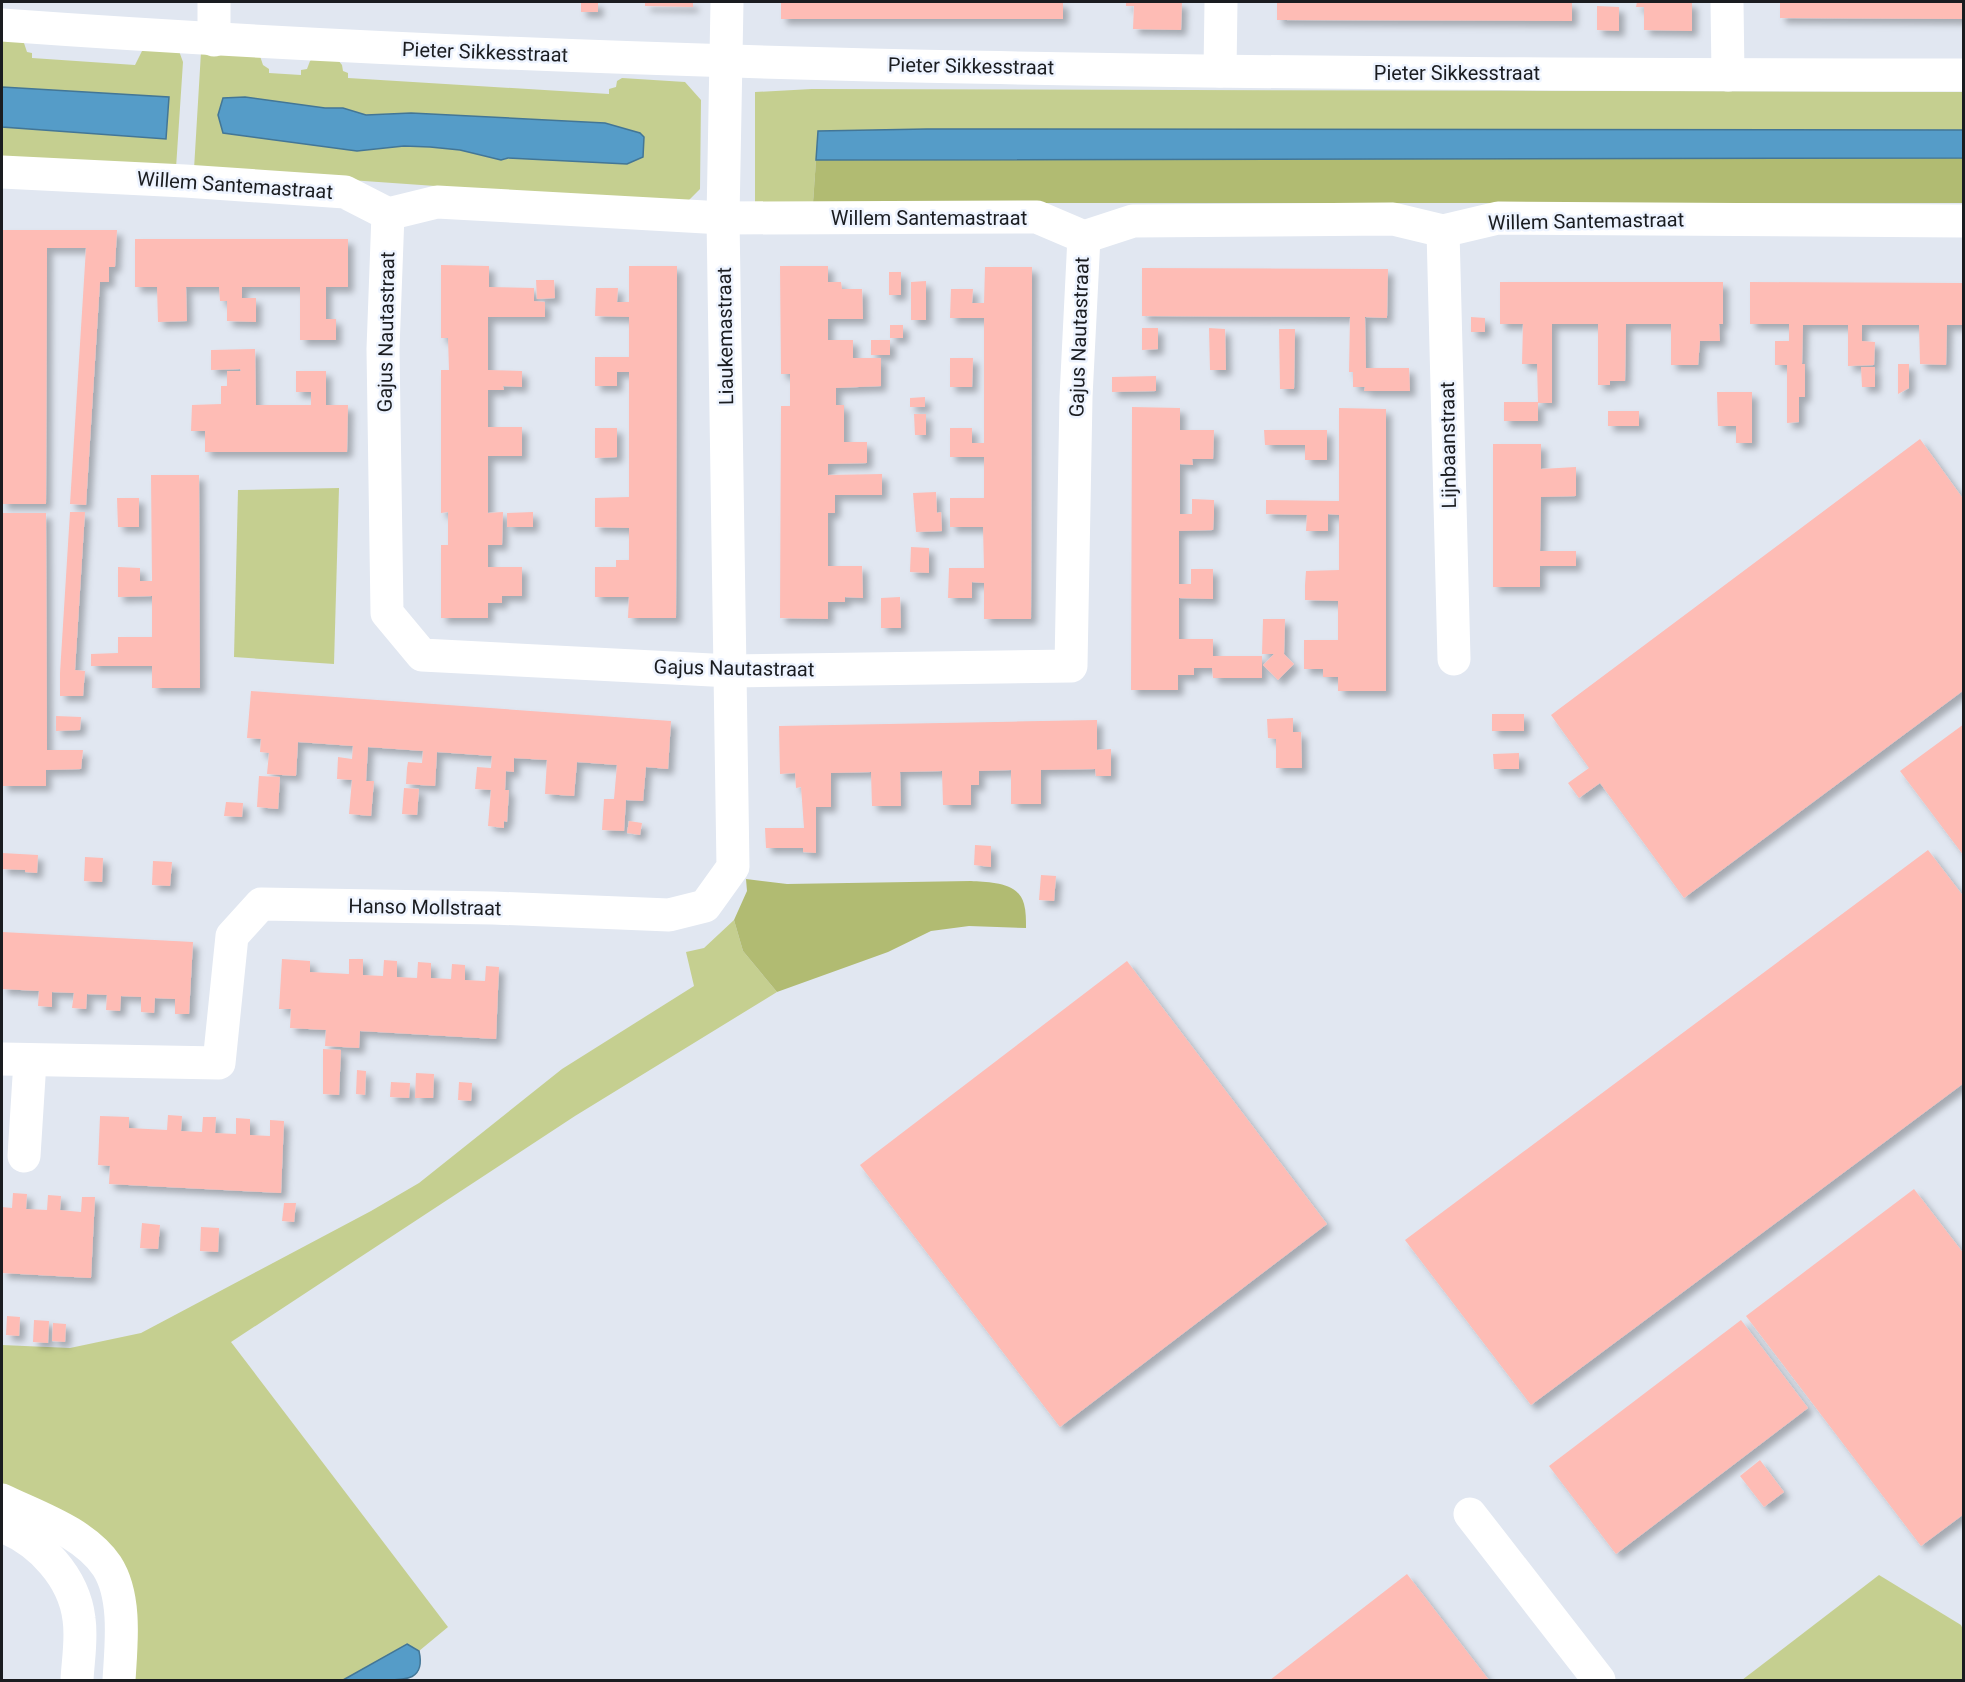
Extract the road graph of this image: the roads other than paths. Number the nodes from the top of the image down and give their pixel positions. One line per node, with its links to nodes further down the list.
1 (214, 2): 6 (street)
2 (727, 2): 7 (street, Liaukemastraat)
3 (1221, 2): 8 (street)
4 (1727, 2): 9 (street)
5 (2, 26): 6 (street, Pieter Sikkesstraat)
6 (214, 40): 7 (street, Pieter Sikkesstraat)
7 (727, 61): 8 (street, Pieter Sikkesstraat); 13 (street, Liaukemastraat)
8 (1220, 71): 9 (street, Pieter Sikkesstraat)
9 (1728, 75): 10 (street, Pieter Sikkesstraat)
10 (1964, 75)
11 (2, 172): 12 (street, Willem Santemastraat)
12 (388, 214): 13 (street, Willem Santemastraat); 18 (street, Gajus Nautastraat)
13 (723, 218): 16 (street, Willem Santemastraat); 18 (street, Liaukemastraat)
14 (1964, 220): 15 (street, Willem Santemastraat)
15 (1443, 231): 16 (street, Willem Santemastraat); 17 (street, Lijnbaanstraat)
16 (1084, 237): 18 (street, Gajus Nautastraat)
17 (1454, 659)
18 (732, 671): 19 (street, Hanso Mollstraat)
19 (16, 1060): 20 (street, Hanso Mollstraat)
20 (24, 1156)
21 (2, 1500): 25 (street)
22 (1470, 1514): 26 (street)
23 (2, 1526): 24 (street)
24 (77, 1680)
25 (119, 1680)
26 (1599, 1680)

